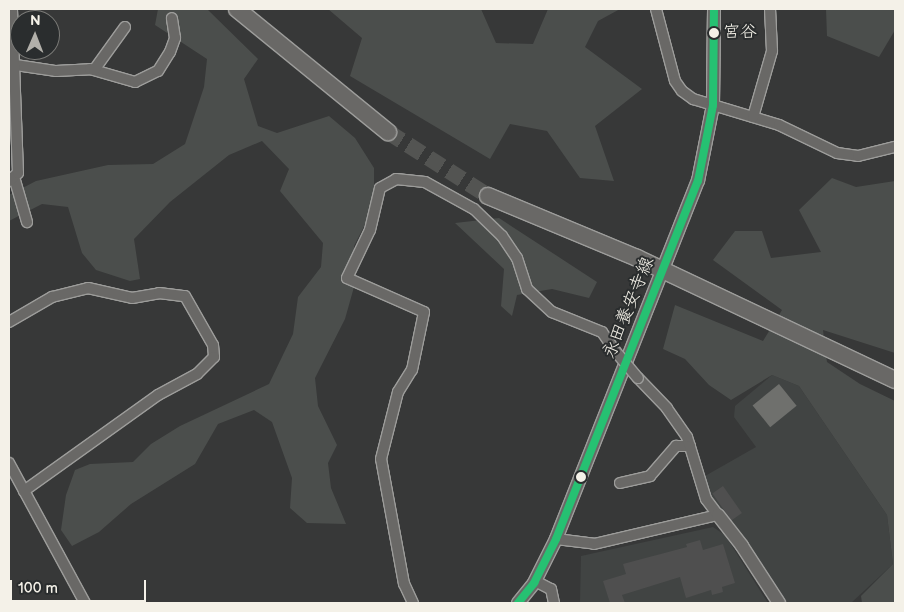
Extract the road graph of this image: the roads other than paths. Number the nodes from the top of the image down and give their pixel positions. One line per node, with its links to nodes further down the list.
1 (12, 9): 8 (street)
2 (237, 9): 12 (main road)
3 (656, 9): 10 (street)
4 (714, 9): 10 (street, 永田養安寺線)
5 (770, 9): 11 (street)
6 (172, 18): 9 (street)
7 (125, 27): 9 (street)
8 (12, 64): 9 (street); 14 (street)
9 (94, 70)
10 (713, 105): 11 (street); 17 (street, 永田養安寺線)
11 (753, 117): 13 (street)
12 (388, 132)
13 (895, 147)
14 (12, 179): 16 (street)
15 (488, 196): 17 (main road)
16 (27, 222)
17 (664, 271): 19 (main road); 25 (street, 永田養安寺線)
18 (9, 322): 23 (street)
19 (895, 380)
20 (690, 446): 22 (street); 24 (street); 28 (street, bridge)
21 (9, 463): 23 (street)
22 (620, 483)
23 (24, 491): 27 (street)
24 (718, 515): 25 (street); 31 (street)
25 (556, 539): 26 (street, 永田養安寺線)
26 (535, 581): 29 (street, 永田養安寺線); 30 (street)
27 (85, 603)
28 (413, 603)
29 (518, 603)
30 (554, 603)
31 (779, 603)

